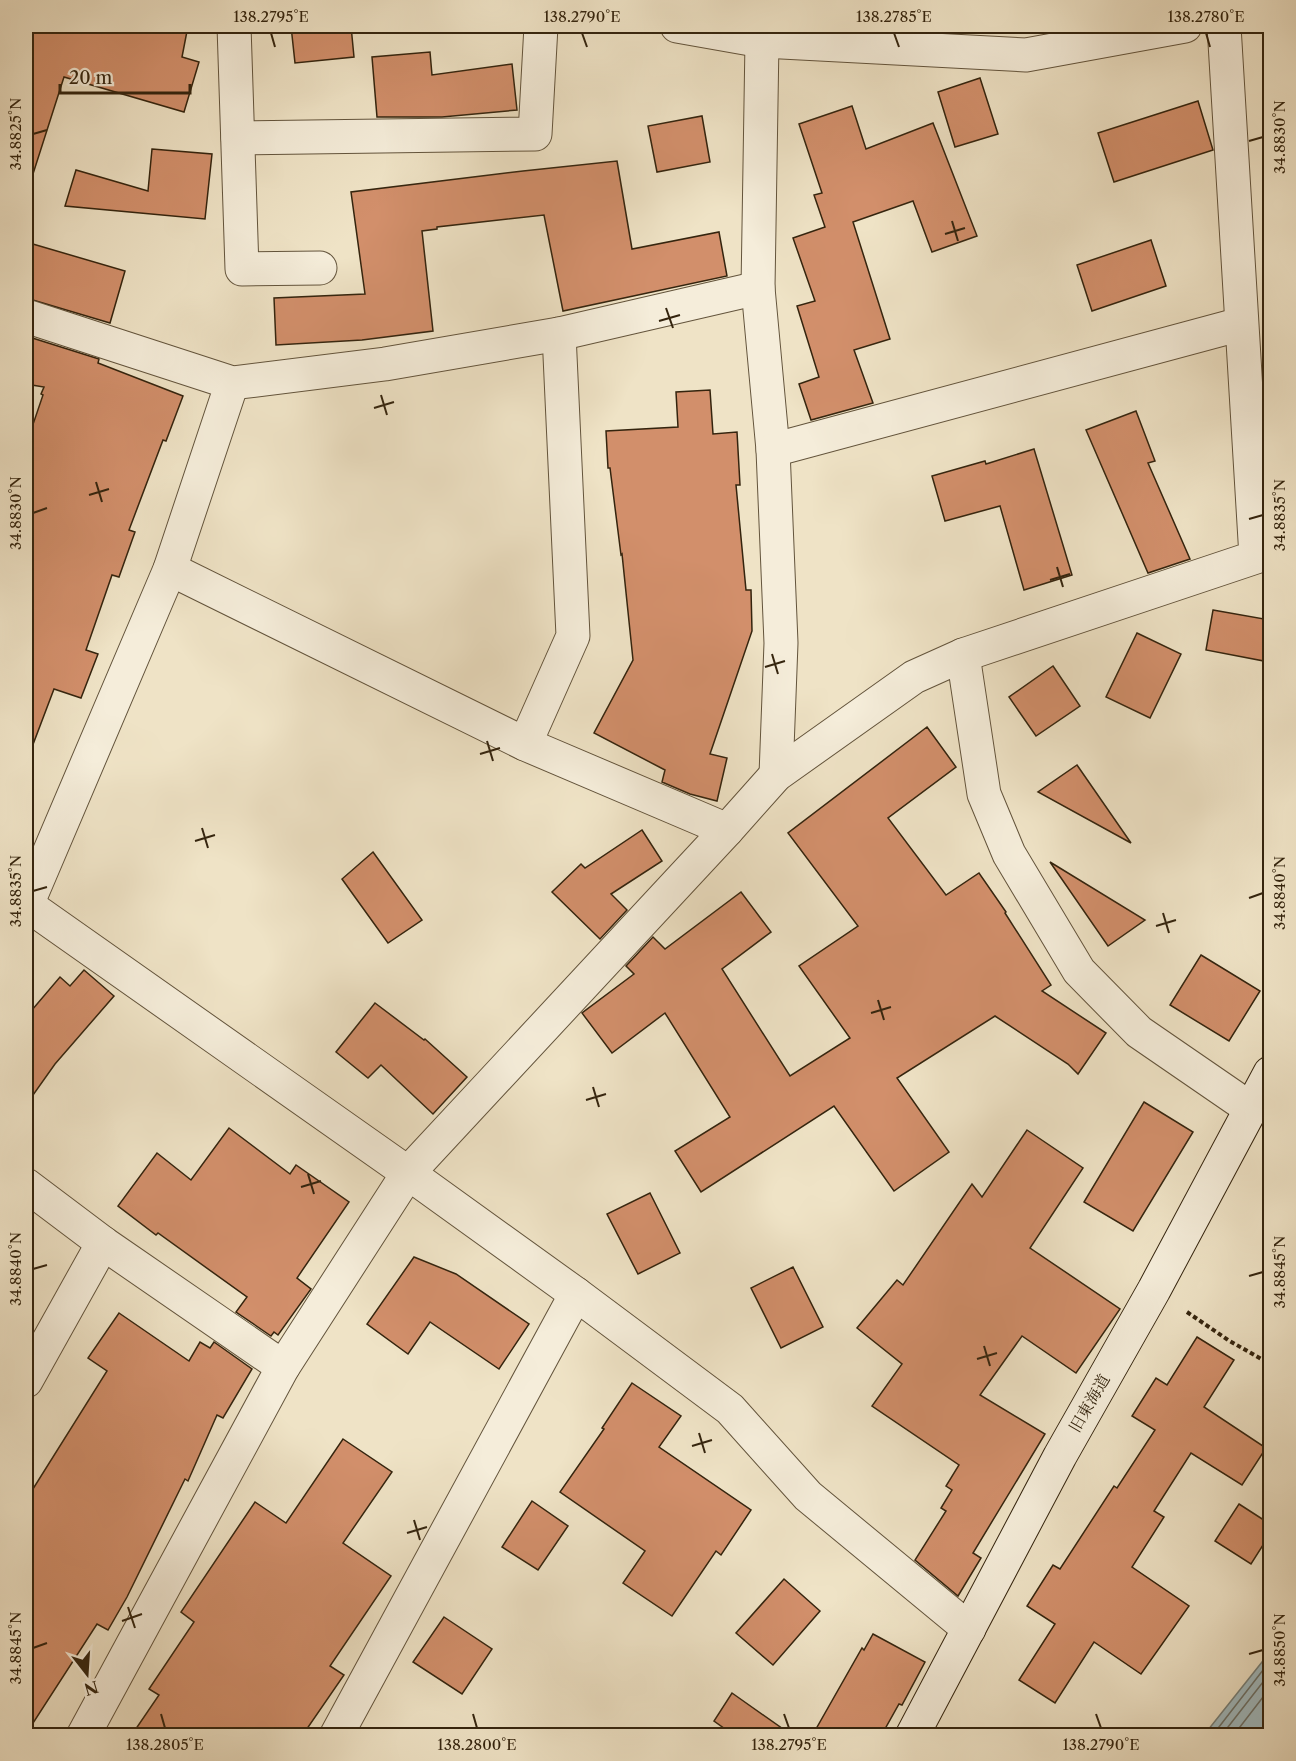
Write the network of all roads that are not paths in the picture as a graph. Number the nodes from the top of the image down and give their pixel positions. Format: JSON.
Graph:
{"nodes":[{"id":1,"x":234,"y":26,"type":"edge"},
{"id":2,"x":541,"y":26,"type":"edge"},
{"id":3,"x":677,"y":26,"type":"edge"},
{"id":4,"x":1185,"y":26,"type":"edge"},
{"id":5,"x":1224,"y":26,"type":"edge"},
{"id":6,"x":763,"y":33,"type":"edge"},
{"id":7,"x":238,"y":138,"type":"junction"},
{"id":8,"x":320,"y":268,"type":"dead end"},
{"id":9,"x":758,"y":288,"type":"junction"},
{"id":10,"x":26,"y":316,"type":"edge"},
{"id":11,"x":1241,"y":324,"type":"junction"},
{"id":12,"x":559,"y":334,"type":"junction"},
{"id":13,"x":232,"y":383,"type":"junction"},
{"id":14,"x":773,"y":450,"type":"junction"},
{"id":15,"x":170,"y":569,"type":"junction"},
{"id":16,"x":963,"y":655,"type":"junction"},
{"id":17,"x":525,"y":744,"type":"junction"},
{"id":18,"x":776,"y":775,"type":"junction"},
{"id":19,"x":727,"y":830,"type":"junction"},
{"id":20,"x":26,"y":905,"type":"edge"},
{"id":21,"x":1270,"y":1073,"type":"edge"},
{"id":22,"x":1251,"y":1109,"type":"junction"},
{"id":23,"x":408,"y":1173,"type":"junction"},
{"id":24,"x":26,"y":1185,"type":"edge"},
{"id":25,"x":103,"y":1243,"type":"junction"},
{"id":26,"x":576,"y":1294,"type":"junction"},
{"id":27,"x":283,"y":1367,"type":"junction"},
{"id":28,"x":26,"y":1381,"type":"edge"},
{"id":29,"x":969,"y":1629,"type":"junction"},
{"id":30,"x":83,"y":1736,"type":"edge"},
{"id":31,"x":336,"y":1736,"type":"edge"},
{"id":32,"x":912,"y":1736,"type":"edge"}],
"edges":[{"from":1,"to":7,"type":"street"},
{"from":2,"to":7,"type":"street"},
{"from":3,"to":6,"type":"street"},
{"from":4,"to":6,"type":"street"},
{"from":5,"to":11,"type":"street"},
{"from":6,"to":9,"type":"street"},
{"from":7,"to":8,"type":"street"},
{"from":9,"to":12,"type":"street"},
{"from":9,"to":14,"type":"street"},
{"from":10,"to":13,"type":"street"},
{"from":11,"to":14,"type":"street"},
{"from":11,"to":16,"type":"street"},
{"from":12,"to":13,"type":"street"},
{"from":12,"to":17,"type":"street"},
{"from":13,"to":15,"type":"street"},
{"from":14,"to":18,"type":"street"},
{"from":15,"to":17,"type":"street"},
{"from":15,"to":20,"type":"street"},
{"from":16,"to":18,"type":"street"},
{"from":16,"to":22,"type":"street"},
{"from":17,"to":19,"type":"street"},
{"from":18,"to":19,"type":"street"},
{"from":19,"to":23,"type":"street"},
{"from":20,"to":23,"type":"street"},
{"from":21,"to":22,"type":"street","name":"旧東海道"},
{"from":22,"to":29,"type":"street","name":"旧東海道"},
{"from":23,"to":26,"type":"street"},
{"from":23,"to":27,"type":"street"},
{"from":24,"to":25,"type":"street"},
{"from":25,"to":27,"type":"street"},
{"from":25,"to":28,"type":"street"},
{"from":26,"to":29,"type":"street"},
{"from":26,"to":31,"type":"street"},
{"from":27,"to":30,"type":"street"},
{"from":29,"to":32,"type":"street","name":"旧東海道"}]}
